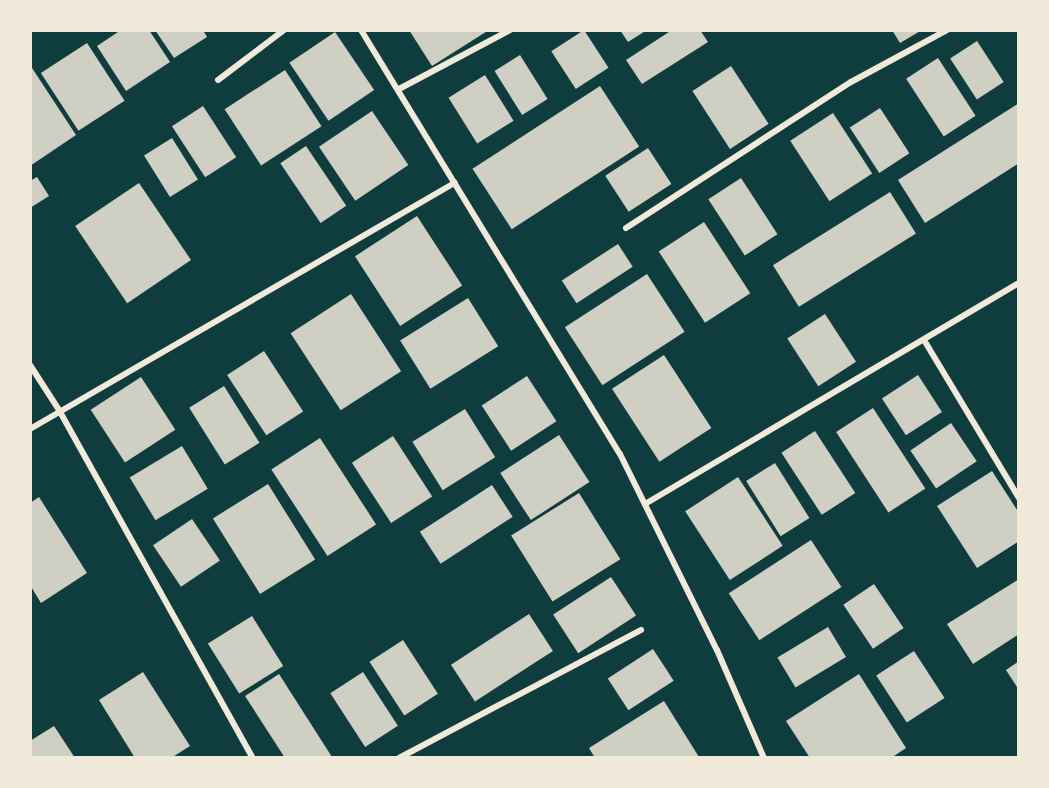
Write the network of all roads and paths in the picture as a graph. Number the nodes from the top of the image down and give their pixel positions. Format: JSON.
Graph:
{"nodes":[{"id":1,"x":284,"y":30,"type":"edge"},
{"id":2,"x":361,"y":30,"type":"edge"},
{"id":3,"x":510,"y":30,"type":"edge"},
{"id":4,"x":947,"y":30,"type":"edge"},
{"id":5,"x":218,"y":80,"type":"dead end"},
{"id":6,"x":399,"y":89,"type":"junction"},
{"id":7,"x":454,"y":183,"type":"junction"},
{"id":8,"x":626,"y":228,"type":"dead end"},
{"id":9,"x":1019,"y":284,"type":"edge"},
{"id":10,"x":924,"y":340,"type":"junction"},
{"id":11,"x":30,"y":365,"type":"edge"},
{"id":12,"x":59,"y":410,"type":"junction"},
{"id":13,"x":30,"y":429,"type":"edge"},
{"id":14,"x":1019,"y":498,"type":"edge"},
{"id":15,"x":645,"y":504,"type":"junction"},
{"id":16,"x":641,"y":630,"type":"dead end"},
{"id":17,"x":253,"y":758,"type":"edge"},
{"id":18,"x":399,"y":758,"type":"edge"},
{"id":19,"x":764,"y":758,"type":"edge"}],
"edges":[{"from":1,"to":5,"type":"street"},
{"from":2,"to":6,"type":"street"},
{"from":3,"to":6,"type":"street"},
{"from":4,"to":8,"type":"street"},
{"from":6,"to":7,"type":"street"},
{"from":7,"to":12,"type":"street"},
{"from":7,"to":15,"type":"street"},
{"from":9,"to":10,"type":"street"},
{"from":10,"to":14,"type":"street"},
{"from":10,"to":15,"type":"street"},
{"from":11,"to":12,"type":"street"},
{"from":12,"to":13,"type":"street"},
{"from":12,"to":17,"type":"street"},
{"from":15,"to":19,"type":"street"},
{"from":16,"to":18,"type":"street"}]}
